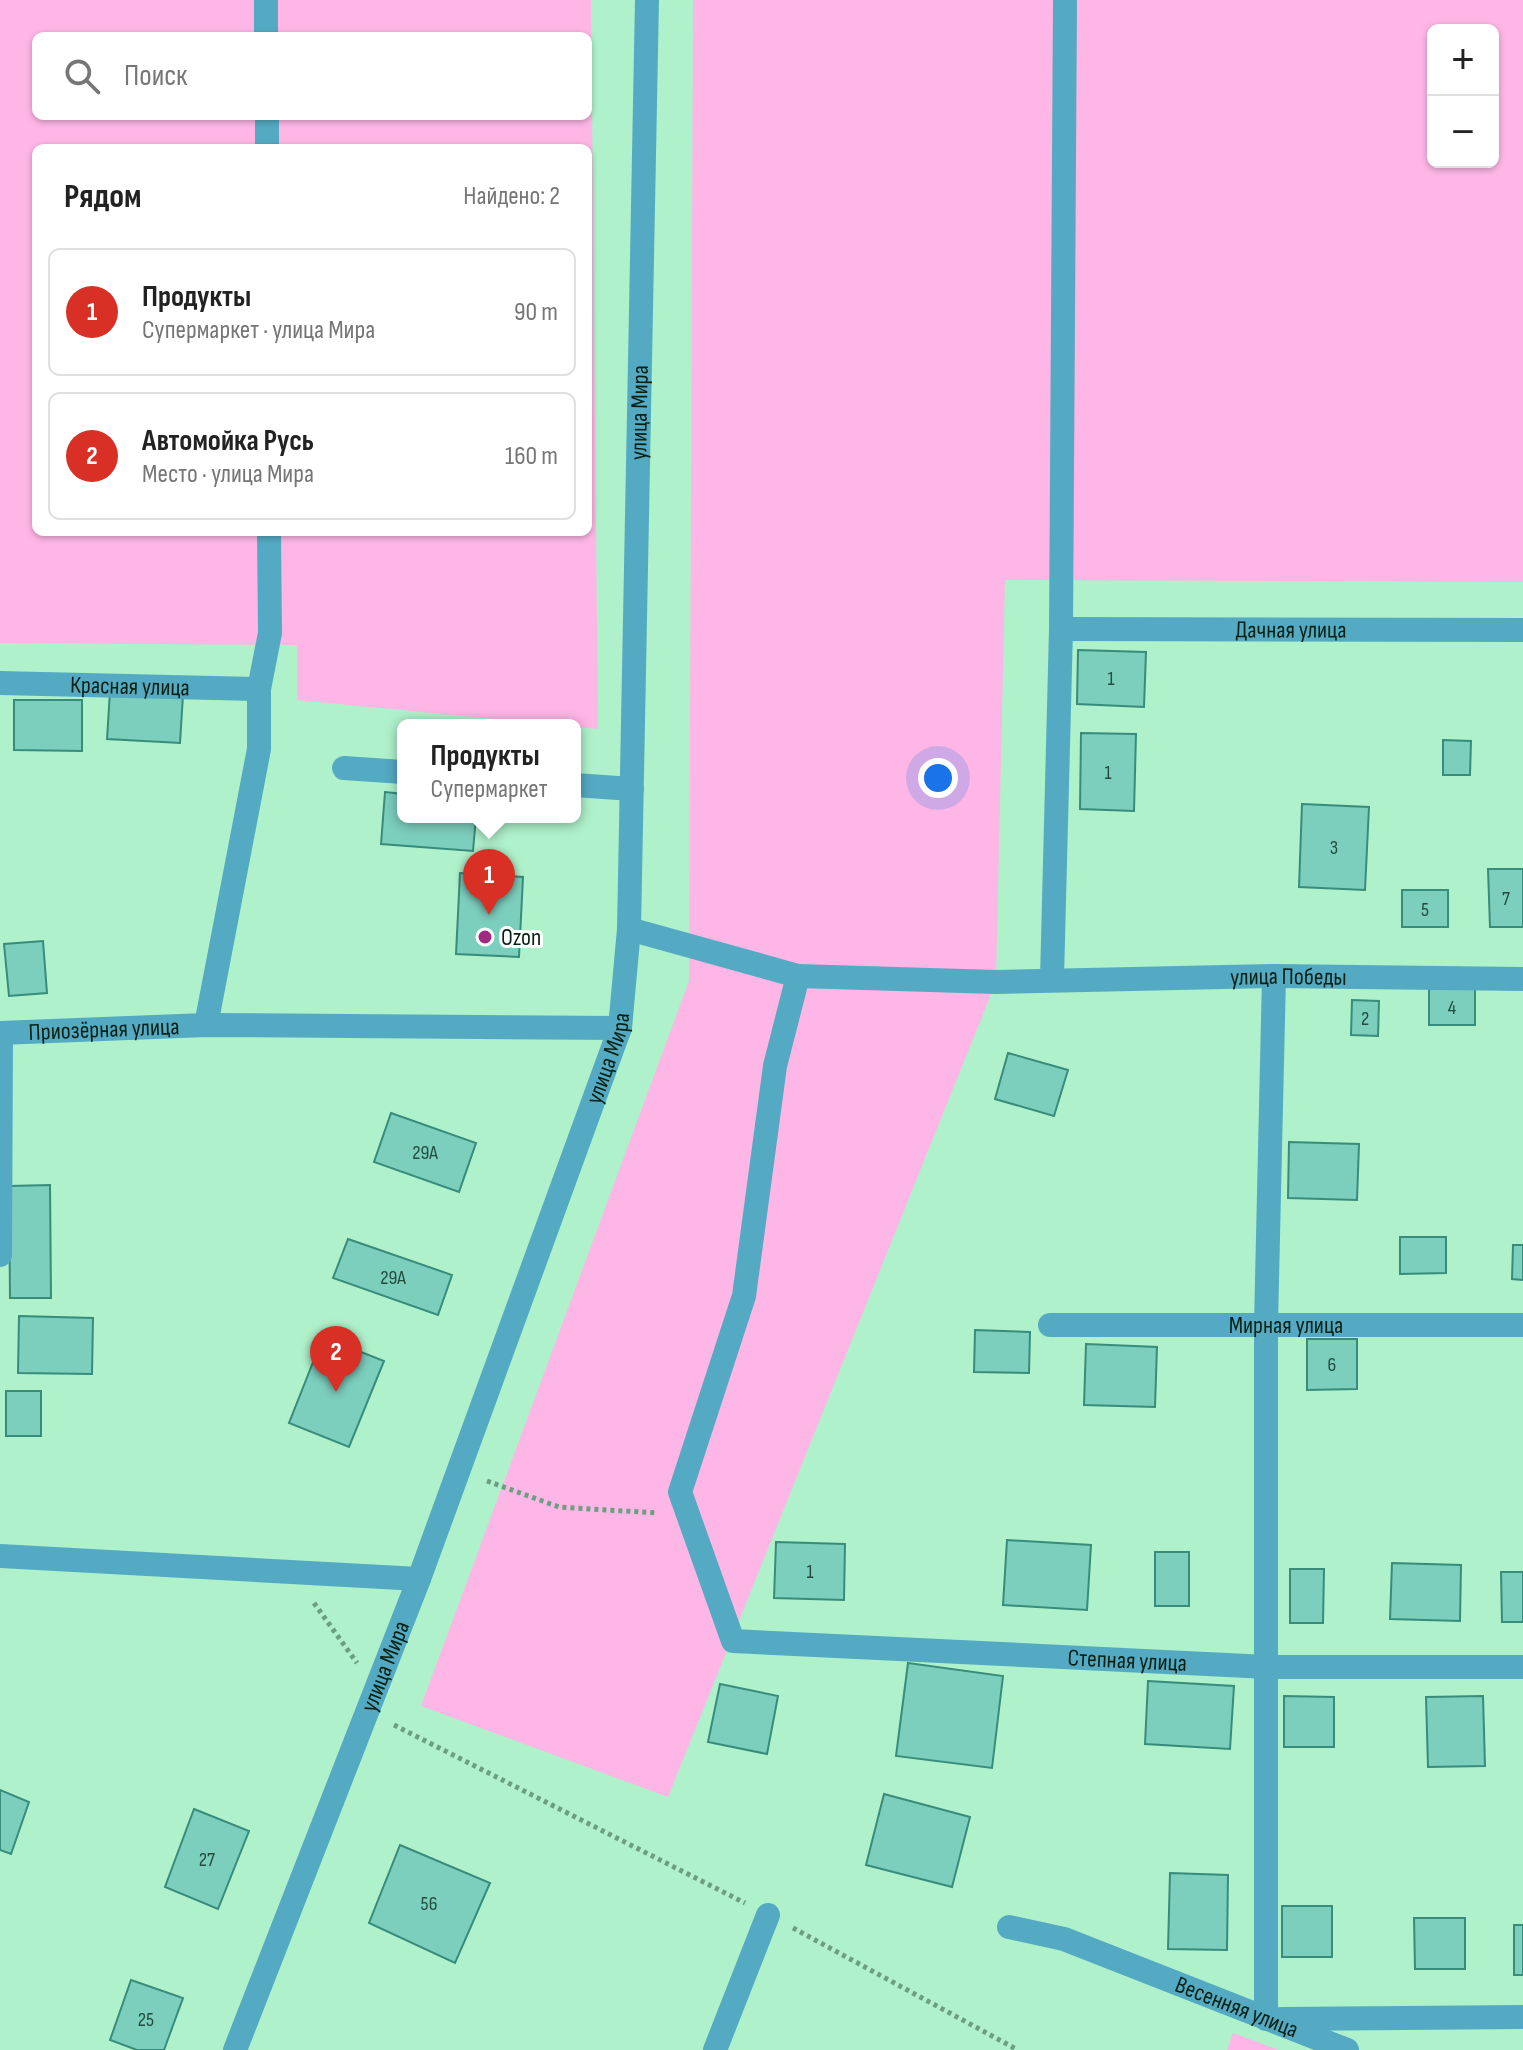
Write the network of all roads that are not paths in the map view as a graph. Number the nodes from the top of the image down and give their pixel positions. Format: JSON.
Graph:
{"nodes":[{"id":1,"x":266,"y":0,"type":"edge"},
{"id":2,"x":647,"y":0,"type":"edge"},
{"id":3,"x":1065,"y":0,"type":"edge"},
{"id":4,"x":266,"y":32,"type":"edge"},
{"id":5,"x":267,"y":120,"type":"edge"},
{"id":6,"x":267,"y":144,"type":"edge"},
{"id":7,"x":269,"y":536,"type":"edge"},
{"id":8,"x":1061,"y":629,"type":"junction"},
{"id":9,"x":1523,"y":630,"type":"edge"},
{"id":10,"x":0,"y":683,"type":"edge"},
{"id":11,"x":259,"y":689,"type":"junction"},
{"id":12,"x":344,"y":768,"type":"dead end"},
{"id":13,"x":397,"y":772,"type":"edge"},
{"id":14,"x":581,"y":785,"type":"edge"},
{"id":15,"x":632,"y":789,"type":"junction"},
{"id":16,"x":629,"y":929,"type":"junction"},
{"id":17,"x":798,"y":976,"type":"junction"},
{"id":18,"x":1274,"y":976,"type":"junction"},
{"id":19,"x":1052,"y":979,"type":"junction"},
{"id":20,"x":1523,"y":979,"type":"edge"},
{"id":21,"x":206,"y":1025,"type":"junction"},
{"id":22,"x":620,"y":1028,"type":"junction"},
{"id":23,"x":1,"y":1033,"type":"edge"},
{"id":24,"x":0,"y":1255,"type":"edge"},
{"id":25,"x":1266,"y":1324,"type":"junction"},
{"id":26,"x":1050,"y":1325,"type":"dead end"},
{"id":27,"x":1523,"y":1325,"type":"edge"},
{"id":28,"x":0,"y":1556,"type":"edge"},
{"id":29,"x":419,"y":1579,"type":"junction"},
{"id":30,"x":1268,"y":1667,"type":"junction"},
{"id":31,"x":1523,"y":1667,"type":"edge"},
{"id":32,"x":768,"y":1915,"type":"road end"},
{"id":33,"x":1009,"y":1927,"type":"dead end"},
{"id":34,"x":1523,"y":2017,"type":"edge"},
{"id":35,"x":1266,"y":2019,"type":"junction"},
{"id":36,"x":235,"y":2050,"type":"edge"},
{"id":37,"x":715,"y":2050,"type":"edge"},
{"id":38,"x":1347,"y":2050,"type":"edge"}],
"edges":[{"from":1,"to":4,"type":"street"},
{"from":2,"to":15,"type":"street","name":"улица Мира"},
{"from":3,"to":8,"type":"street"},
{"from":5,"to":6,"type":"street"},
{"from":7,"to":11,"type":"street"},
{"from":8,"to":9,"type":"street","name":"Дачная улица"},
{"from":8,"to":19,"type":"street"},
{"from":10,"to":11,"type":"street","name":"Красная улица"},
{"from":11,"to":21,"type":"street"},
{"from":12,"to":13,"type":"street"},
{"from":14,"to":15,"type":"street"},
{"from":15,"to":16,"type":"street","name":"улица Мира"},
{"from":16,"to":17,"type":"street","name":"улица Победы"},
{"from":16,"to":22,"type":"street","name":"улица Мира"},
{"from":17,"to":19,"type":"street","name":"улица Победы"},
{"from":17,"to":30,"type":"street","name":"Степная улица"},
{"from":18,"to":19,"type":"street","name":"улица Победы"},
{"from":18,"to":20,"type":"street","name":"улица Победы"},
{"from":18,"to":25,"type":"street"},
{"from":21,"to":22,"type":"street","name":"Приозёрная улица"},
{"from":21,"to":23,"type":"street","name":"Приозёрная улица"},
{"from":22,"to":29,"type":"street","name":"улица Мира"},
{"from":23,"to":24,"type":"street"},
{"from":25,"to":26,"type":"street","name":"Мирная улица"},
{"from":25,"to":27,"type":"street","name":"Мирная улица"},
{"from":25,"to":30,"type":"street"},
{"from":28,"to":29,"type":"street"},
{"from":29,"to":36,"type":"street","name":"улица Мира"},
{"from":30,"to":31,"type":"street","name":"Степная улица"},
{"from":30,"to":35,"type":"street"},
{"from":32,"to":37,"type":"street"},
{"from":33,"to":35,"type":"street","name":"Весенняя улица"},
{"from":34,"to":35,"type":"street","name":"Весенняя улица"},
{"from":35,"to":38,"type":"street"}]}
